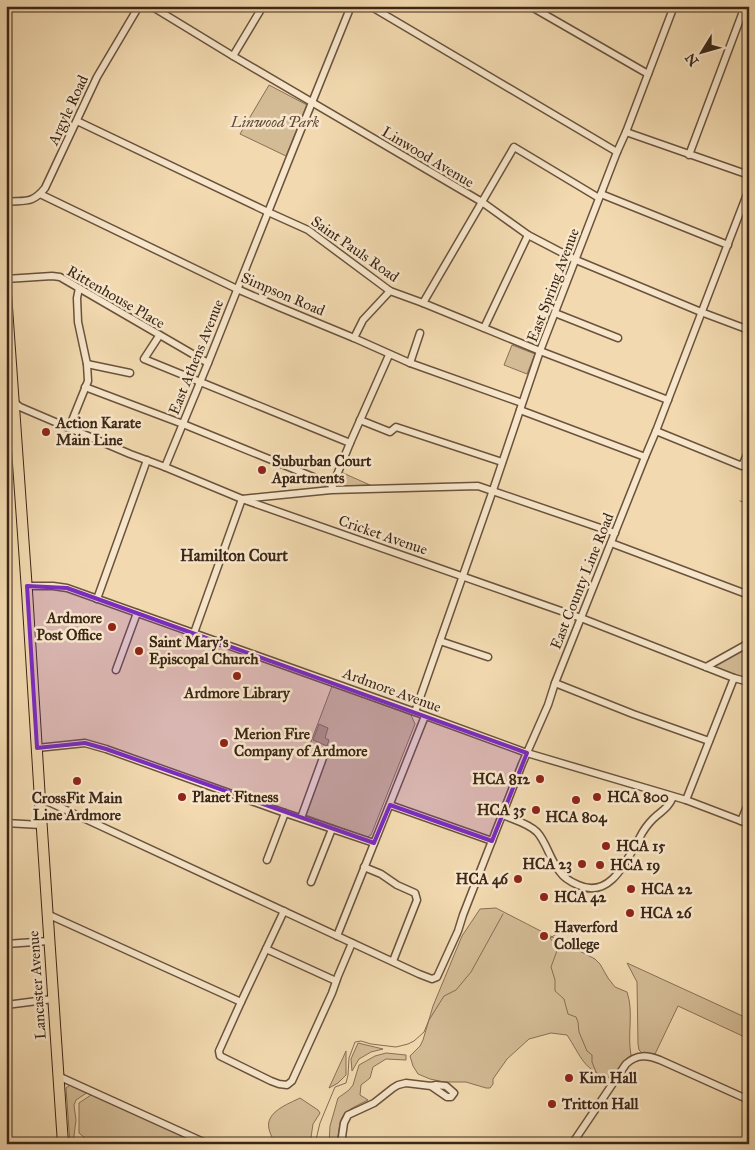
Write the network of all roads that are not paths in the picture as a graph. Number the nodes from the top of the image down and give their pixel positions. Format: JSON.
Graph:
{"nodes":[{"id":1,"x":31,"y":6,"type":"edge"},
{"id":2,"x":139,"y":6,"type":"edge"},
{"id":3,"x":151,"y":6,"type":"edge"},
{"id":4,"x":263,"y":6,"type":"edge"},
{"id":5,"x":351,"y":6,"type":"edge"},
{"id":6,"x":370,"y":6,"type":"edge"},
{"id":7,"x":530,"y":6,"type":"edge"},
{"id":8,"x":674,"y":6,"type":"edge"},
{"id":9,"x":745,"y":6,"type":"edge"},
{"id":10,"x":6,"y":8,"type":"edge"},
{"id":11,"x":233,"y":56,"type":"junction"},
{"id":12,"x":648,"y":74,"type":"junction"},
{"id":13,"x":312,"y":103,"type":"junction"},
{"id":14,"x":77,"y":121,"type":"junction"},
{"id":15,"x":626,"y":132,"type":"junction"},
{"id":16,"x":617,"y":152,"type":"junction"},
{"id":17,"x":689,"y":155,"type":"junction"},
{"id":18,"x":749,"y":175,"type":"edge"},
{"id":19,"x":749,"y":190,"type":"edge"},
{"id":20,"x":40,"y":194,"type":"junction"},
{"id":21,"x":600,"y":196,"type":"junction"},
{"id":22,"x":6,"y":202,"type":"edge"},
{"id":23,"x":482,"y":202,"type":"junction"},
{"id":24,"x":268,"y":212,"type":"junction"},
{"id":25,"x":528,"y":234,"type":"junction"},
{"id":26,"x":728,"y":245,"type":"junction"},
{"id":27,"x":576,"y":260,"type":"junction"},
{"id":28,"x":6,"y":279,"type":"edge"},
{"id":29,"x":79,"y":288,"type":"junction"},
{"id":30,"x":237,"y":289,"type":"junction"},
{"id":31,"x":390,"y":291,"type":"junction"},
{"id":32,"x":6,"y":293,"type":"edge"},
{"id":33,"x":423,"y":303,"type":"junction"},
{"id":34,"x":701,"y":312,"type":"junction"},
{"id":35,"x":555,"y":313,"type":"junction"},
{"id":36,"x":484,"y":328,"type":"junction"},
{"id":37,"x":749,"y":330,"type":"edge"},
{"id":38,"x":420,"y":333,"type":"dead end"},
{"id":39,"x":159,"y":336,"type":"junction"},
{"id":40,"x":354,"y":338,"type":"junction"},
{"id":41,"x":618,"y":338,"type":"dead end"},
{"id":42,"x":540,"y":351,"type":"junction"},
{"id":43,"x":389,"y":354,"type":"junction"},
{"id":44,"x":208,"y":363,"type":"junction"},
{"id":45,"x":410,"y":363,"type":"junction"},
{"id":46,"x":87,"y":364,"type":"junction"},
{"id":47,"x":130,"y":373,"type":"dead end"},
{"id":48,"x":200,"y":382,"type":"junction"},
{"id":49,"x":85,"y":388,"type":"junction"},
{"id":50,"x":668,"y":400,"type":"junction"},
{"id":51,"x":10,"y":401,"type":"edge"},
{"id":52,"x":521,"y":406,"type":"junction"},
{"id":53,"x":360,"y":420,"type":"junction"},
{"id":54,"x":183,"y":424,"type":"junction"},
{"id":55,"x":69,"y":428,"type":"junction"},
{"id":56,"x":656,"y":431,"type":"junction"},
{"id":57,"x":12,"y":440,"type":"edge"},
{"id":58,"x":350,"y":444,"type":"junction"},
{"id":59,"x":749,"y":450,"type":"edge"},
{"id":60,"x":645,"y":457,"type":"junction"},
{"id":61,"x":147,"y":460,"type":"junction"},
{"id":62,"x":502,"y":462,"type":"junction"},
{"id":63,"x":165,"y":466,"type":"junction"},
{"id":64,"x":332,"y":488,"type":"junction"},
{"id":65,"x":493,"y":490,"type":"junction"},
{"id":66,"x":242,"y":499,"type":"junction"},
{"id":67,"x":615,"y":533,"type":"junction"},
{"id":68,"x":611,"y":543,"type":"junction"},
{"id":69,"x":462,"y":576,"type":"junction"},
{"id":70,"x":27,"y":586,"type":"junction"},
{"id":71,"x":749,"y":594,"type":"edge"},
{"id":72,"x":97,"y":599,"type":"junction"},
{"id":73,"x":137,"y":613,"type":"junction"},
{"id":74,"x":581,"y":618,"type":"junction"},
{"id":75,"x":194,"y":633,"type":"junction"},
{"id":76,"x":440,"y":641,"type":"junction"},
{"id":77,"x":749,"y":643,"type":"edge"},
{"id":78,"x":488,"y":658,"type":"dead end"},
{"id":79,"x":706,"y":667,"type":"junction"},
{"id":80,"x":116,"y":670,"type":"dead end"},
{"id":81,"x":734,"y":678,"type":"junction"},
{"id":82,"x":749,"y":682,"type":"edge"},
{"id":83,"x":555,"y":683,"type":"junction"},
{"id":84,"x":415,"y":712,"type":"junction"},
{"id":85,"x":425,"y":716,"type":"junction"},
{"id":86,"x":709,"y":741,"type":"junction"},
{"id":87,"x":36,"y":748,"type":"junction"},
{"id":88,"x":527,"y":753,"type":"junction"},
{"id":89,"x":324,"y":755,"type":"dead end"},
{"id":90,"x":673,"y":797,"type":"junction"},
{"id":91,"x":40,"y":800,"type":"junction"},
{"id":92,"x":686,"y":800,"type":"junction"},
{"id":93,"x":749,"y":802,"type":"edge"},
{"id":94,"x":390,"y":806,"type":"junction"},
{"id":95,"x":285,"y":813,"type":"junction"},
{"id":96,"x":503,"y":815,"type":"junction"},
{"id":97,"x":300,"y":818,"type":"junction"},
{"id":98,"x":741,"y":821,"type":"junction"},
{"id":99,"x":6,"y":823,"type":"edge"},
{"id":100,"x":41,"y":824,"type":"junction"},
{"id":101,"x":749,"y":824,"type":"edge"},
{"id":102,"x":332,"y":830,"type":"junction"},
{"id":103,"x":492,"y":842,"type":"junction"},
{"id":104,"x":374,"y":843,"type":"junction"},
{"id":105,"x":267,"y":860,"type":"dead end"},
{"id":106,"x":364,"y":867,"type":"junction"},
{"id":107,"x":311,"y":882,"type":"dead end"},
{"id":108,"x":284,"y":911,"type":"junction"},
{"id":109,"x":47,"y":914,"type":"junction"},
{"id":110,"x":337,"y":936,"type":"junction"},
{"id":111,"x":49,"y":941,"type":"junction"},
{"id":112,"x":352,"y":943,"type":"junction"},
{"id":113,"x":6,"y":944,"type":"edge"},
{"id":114,"x":266,"y":949,"type":"junction"},
{"id":115,"x":393,"y":961,"type":"junction"},
{"id":116,"x":336,"y":981,"type":"junction"},
{"id":117,"x":53,"y":999,"type":"junction"},
{"id":118,"x":240,"y":1004,"type":"junction"},
{"id":119,"x":6,"y":1006,"type":"edge"},
{"id":120,"x":58,"y":1076,"type":"junction"},
{"id":121,"x":431,"y":1086,"type":"dead end"},
{"id":122,"x":749,"y":1100,"type":"edge"},
{"id":123,"x":63,"y":1144,"type":"edge"},
{"id":124,"x":208,"y":1144,"type":"edge"},
{"id":125,"x":341,"y":1144,"type":"edge"},
{"id":126,"x":572,"y":1144,"type":"edge"}],
"edges":[{"from":1,"to":10,"type":"street"},
{"from":2,"to":14,"type":"street","name":"Argyle Road"},
{"from":3,"to":11,"type":"street","name":"Linwood Avenue"},
{"from":4,"to":11,"type":"street"},
{"from":5,"to":13,"type":"street","name":"East Athens Avenue"},
{"from":6,"to":16,"type":"street"},
{"from":7,"to":12,"type":"street"},
{"from":8,"to":12,"type":"street","name":"East Spring Avenue"},
{"from":9,"to":17,"type":"street"},
{"from":11,"to":13,"type":"street","name":"Linwood Avenue"},
{"from":12,"to":15,"type":"street","name":"East Spring Avenue"},
{"from":13,"to":23,"type":"street","name":"Linwood Avenue"},
{"from":13,"to":24,"type":"street","name":"East Athens Avenue"},
{"from":14,"to":20,"type":"street","name":"Argyle Road"},
{"from":14,"to":24,"type":"street","name":"Saint Pauls Road"},
{"from":15,"to":16,"type":"street","name":"East Spring Avenue"},
{"from":15,"to":17,"type":"street"},
{"from":16,"to":21,"type":"street","name":"East Spring Avenue"},
{"from":17,"to":18,"type":"street"},
{"from":19,"to":26,"type":"street","name":"East County Line Road"},
{"from":20,"to":22,"type":"street"},
{"from":20,"to":30,"type":"street","name":"Simpson Road"},
{"from":21,"to":23,"type":"street"},
{"from":21,"to":26,"type":"street"},
{"from":21,"to":27,"type":"street","name":"East Spring Avenue"},
{"from":23,"to":25,"type":"street","name":"Linwood Avenue"},
{"from":23,"to":33,"type":"street"},
{"from":24,"to":30,"type":"street","name":"East Athens Avenue"},
{"from":24,"to":31,"type":"street","name":"Saint Pauls Road"},
{"from":25,"to":27,"type":"street","name":"Linwood Avenue"},
{"from":25,"to":36,"type":"street"},
{"from":26,"to":34,"type":"street","name":"East County Line Road"},
{"from":27,"to":34,"type":"street","name":"Linwood Avenue"},
{"from":27,"to":35,"type":"street","name":"East Spring Avenue"},
{"from":28,"to":29,"type":"street","name":"Rittenhouse Place"},
{"from":29,"to":39,"type":"street","name":"Rittenhouse Place"},
{"from":29,"to":46,"type":"street"},
{"from":30,"to":40,"type":"street","name":"Simpson Road"},
{"from":30,"to":44,"type":"street","name":"East Athens Avenue"},
{"from":31,"to":33,"type":"street","name":"Saint Pauls Road"},
{"from":31,"to":40,"type":"street"},
{"from":32,"to":51,"type":"highway","name":"Lancaster Avenue"},
{"from":33,"to":36,"type":"street","name":"Saint Pauls Road"},
{"from":34,"to":37,"type":"street","name":"Linwood Avenue"},
{"from":34,"to":50,"type":"street","name":"East County Line Road"},
{"from":35,"to":41,"type":"street"},
{"from":35,"to":42,"type":"street","name":"East Spring Avenue"},
{"from":36,"to":42,"type":"street","name":"Saint Pauls Road"},
{"from":38,"to":45,"type":"street"},
{"from":39,"to":44,"type":"street","name":"Rittenhouse Place"},
{"from":39,"to":48,"type":"street"},
{"from":40,"to":43,"type":"street","name":"Simpson Road"},
{"from":42,"to":50,"type":"street","name":"Saint Pauls Road"},
{"from":42,"to":52,"type":"street","name":"East Spring Avenue"},
{"from":43,"to":45,"type":"street","name":"Simpson Road"},
{"from":43,"to":53,"type":"street"},
{"from":44,"to":48,"type":"street","name":"East Athens Avenue"},
{"from":45,"to":52,"type":"street","name":"Simpson Road"},
{"from":46,"to":47,"type":"street"},
{"from":46,"to":49,"type":"street"},
{"from":48,"to":54,"type":"street","name":"East Athens Avenue"},
{"from":48,"to":58,"type":"street"},
{"from":49,"to":54,"type":"street"},
{"from":49,"to":55,"type":"street"},
{"from":50,"to":56,"type":"street","name":"East County Line Road"},
{"from":51,"to":55,"type":"street","name":"Cricket Avenue"},
{"from":51,"to":57,"type":"highway","name":"Lancaster Avenue"},
{"from":52,"to":60,"type":"street","name":"Simpson Road"},
{"from":52,"to":62,"type":"street","name":"East Spring Avenue"},
{"from":53,"to":58,"type":"street"},
{"from":53,"to":62,"type":"street"},
{"from":54,"to":63,"type":"street","name":"East Athens Avenue"},
{"from":54,"to":64,"type":"street"},
{"from":55,"to":61,"type":"street","name":"Cricket Avenue"},
{"from":56,"to":59,"type":"street"},
{"from":56,"to":60,"type":"street","name":"East County Line Road"},
{"from":57,"to":70,"type":"highway","name":"Lancaster Avenue"},
{"from":58,"to":64,"type":"street"},
{"from":60,"to":67,"type":"street","name":"East County Line Road"},
{"from":61,"to":63,"type":"street","name":"Cricket Avenue"},
{"from":61,"to":72,"type":"street"},
{"from":62,"to":65,"type":"street","name":"East Spring Avenue"},
{"from":63,"to":66,"type":"street","name":"Cricket Avenue"},
{"from":64,"to":65,"type":"street"},
{"from":64,"to":66,"type":"street"},
{"from":65,"to":67,"type":"street"},
{"from":65,"to":69,"type":"street","name":"East Spring Avenue"},
{"from":66,"to":69,"type":"street","name":"Cricket Avenue"},
{"from":66,"to":75,"type":"street"},
{"from":67,"to":68,"type":"street","name":"East County Line Road"},
{"from":68,"to":71,"type":"street"},
{"from":68,"to":74,"type":"street","name":"East County Line Road"},
{"from":69,"to":74,"type":"street","name":"Cricket Avenue"},
{"from":69,"to":76,"type":"street","name":"East Spring Avenue"},
{"from":70,"to":72,"type":"street","name":"Ardmore Avenue"},
{"from":70,"to":87,"type":"highway","name":"Lancaster Avenue"},
{"from":72,"to":73,"type":"street","name":"Ardmore Avenue"},
{"from":73,"to":75,"type":"street","name":"Ardmore Avenue"},
{"from":73,"to":80,"type":"street"},
{"from":74,"to":79,"type":"street","name":"Cricket Avenue"},
{"from":74,"to":83,"type":"street","name":"East County Line Road"},
{"from":75,"to":84,"type":"street","name":"Ardmore Avenue"},
{"from":76,"to":78,"type":"street"},
{"from":76,"to":84,"type":"street","name":"East Spring Avenue"},
{"from":77,"to":79,"type":"street"},
{"from":79,"to":81,"type":"street","name":"Cricket Avenue"},
{"from":81,"to":82,"type":"street","name":"Cricket Avenue"},
{"from":81,"to":86,"type":"street"},
{"from":83,"to":86,"type":"street"},
{"from":83,"to":88,"type":"street","name":"East County Line Road"},
{"from":84,"to":85,"type":"street","name":"Ardmore Avenue"},
{"from":85,"to":88,"type":"street","name":"Ardmore Avenue"},
{"from":85,"to":94,"type":"street"},
{"from":86,"to":92,"type":"street"},
{"from":87,"to":91,"type":"highway","name":"Lancaster Avenue"},
{"from":87,"to":95,"type":"street"},
{"from":88,"to":90,"type":"street","name":"Ardmore Avenue"},
{"from":88,"to":96,"type":"street","name":"East County Line Road"},
{"from":89,"to":97,"type":"street"},
{"from":90,"to":92,"type":"street","name":"Ardmore Avenue"},
{"from":90,"to":96,"type":"street"},
{"from":91,"to":100,"type":"highway","name":"Lancaster Avenue"},
{"from":91,"to":108,"type":"street"},
{"from":92,"to":98,"type":"street","name":"Ardmore Avenue"},
{"from":93,"to":98,"type":"street"},
{"from":94,"to":103,"type":"street"},
{"from":94,"to":104,"type":"street"},
{"from":95,"to":97,"type":"street"},
{"from":95,"to":105,"type":"street"},
{"from":96,"to":103,"type":"street","name":"East County Line Road"},
{"from":97,"to":102,"type":"street"},
{"from":98,"to":101,"type":"street","name":"Ardmore Avenue"},
{"from":99,"to":100,"type":"street"},
{"from":100,"to":109,"type":"highway","name":"Lancaster Avenue"},
{"from":102,"to":104,"type":"street"},
{"from":102,"to":107,"type":"street"},
{"from":103,"to":115,"type":"street","name":"East County Line Road"},
{"from":104,"to":106,"type":"street"},
{"from":106,"to":110,"type":"street"},
{"from":106,"to":115,"type":"street"},
{"from":108,"to":110,"type":"street"},
{"from":108,"to":114,"type":"street"},
{"from":109,"to":111,"type":"highway","name":"Lancaster Avenue"},
{"from":109,"to":118,"type":"street"},
{"from":110,"to":112,"type":"street"},
{"from":111,"to":113,"type":"street"},
{"from":111,"to":117,"type":"highway","name":"Lancaster Avenue"},
{"from":112,"to":115,"type":"street"},
{"from":112,"to":116,"type":"street"},
{"from":114,"to":116,"type":"street"},
{"from":114,"to":118,"type":"street"},
{"from":116,"to":118,"type":"street"},
{"from":117,"to":119,"type":"street"},
{"from":117,"to":120,"type":"highway","name":"Lancaster Avenue"},
{"from":120,"to":123,"type":"highway","name":"Lancaster Avenue"},
{"from":120,"to":124,"type":"street"},
{"from":121,"to":125,"type":"street"},
{"from":122,"to":126,"type":"street"}]}
